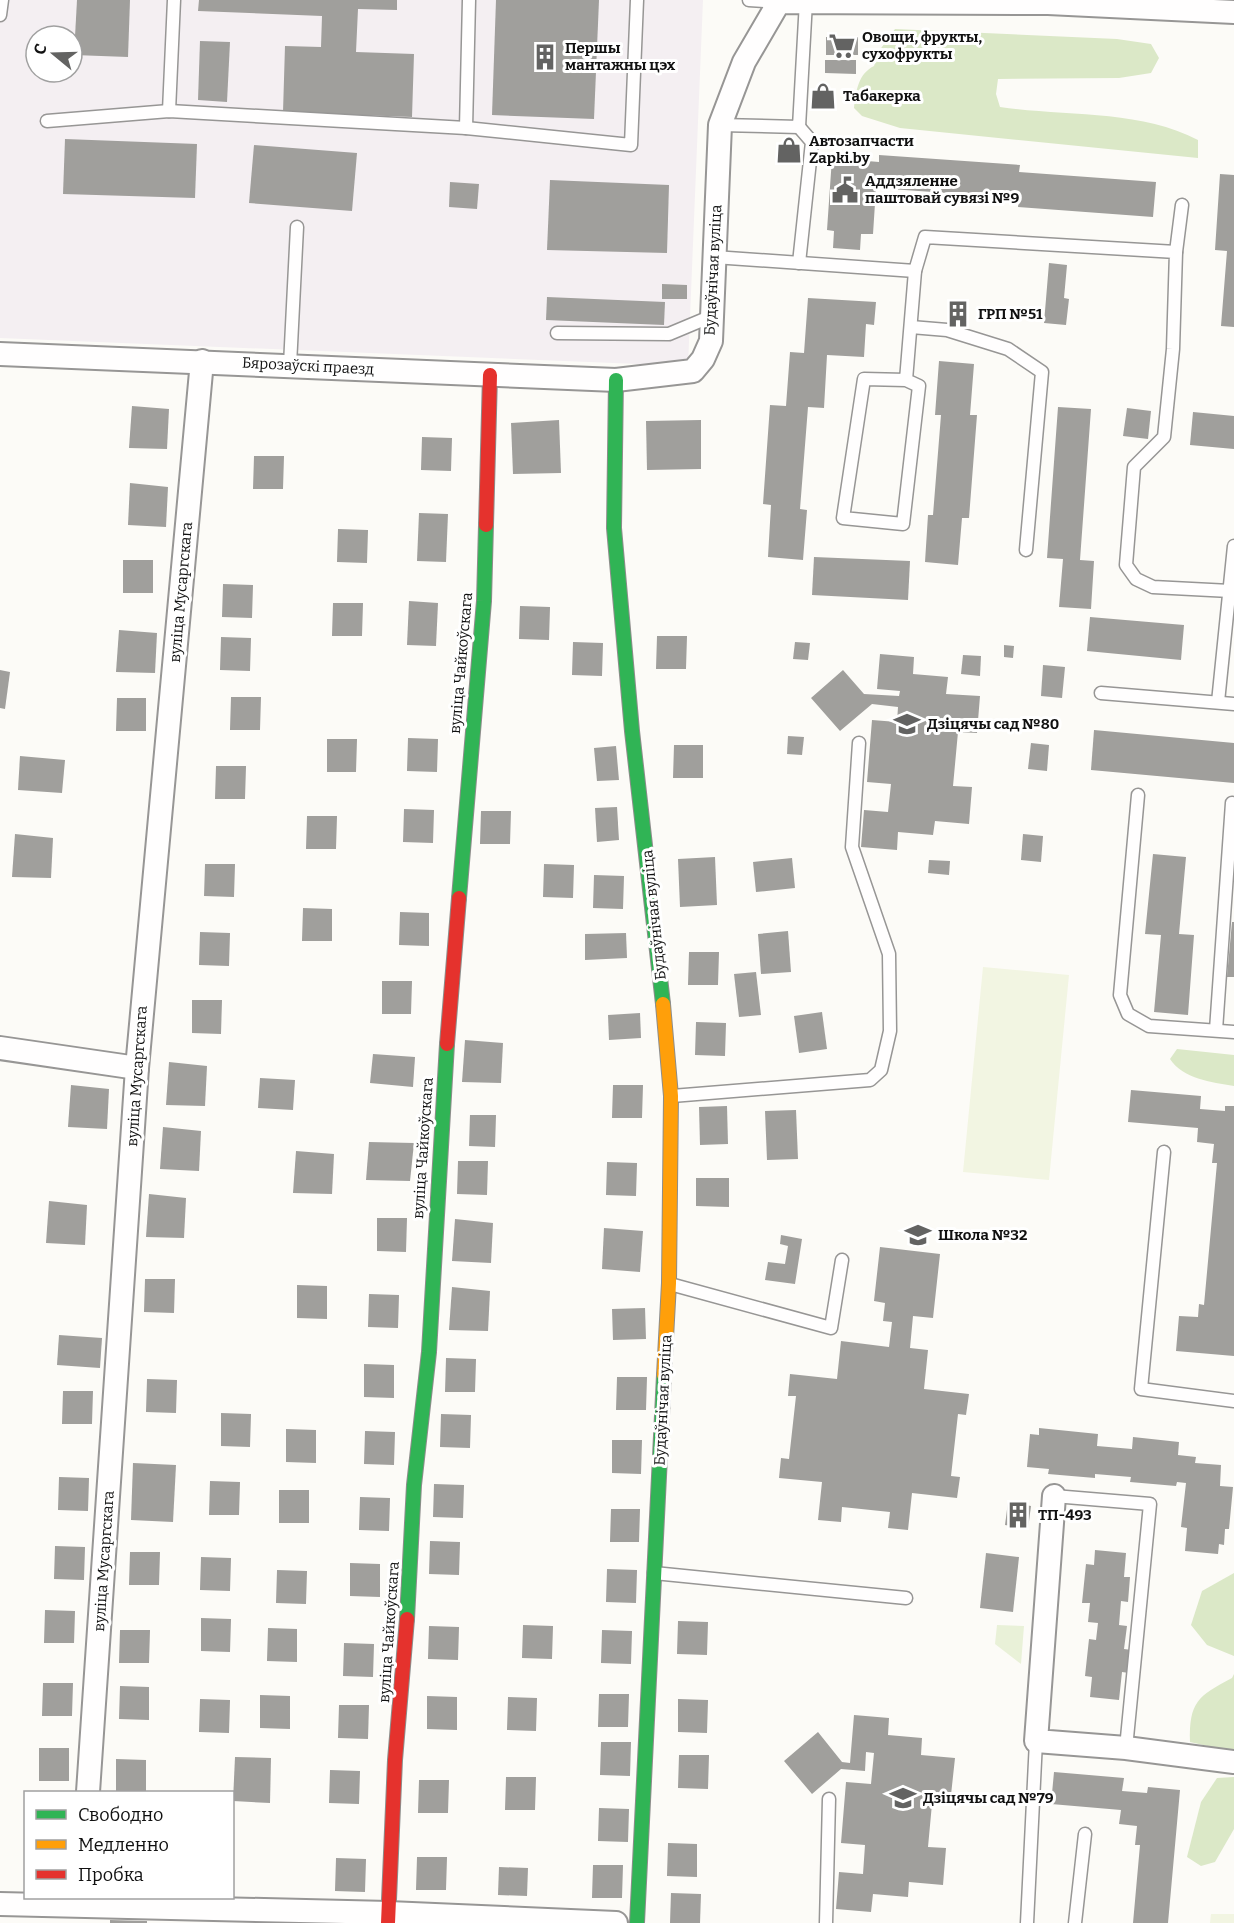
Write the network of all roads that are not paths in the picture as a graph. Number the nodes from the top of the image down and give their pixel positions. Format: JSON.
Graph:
{"nodes":[{"id":1,"x":2,"y":0,"type":"edge"},
{"id":2,"x":174,"y":0,"type":"edge"},
{"id":3,"x":469,"y":0,"type":"edge"},
{"id":4,"x":637,"y":0,"type":"edge"},
{"id":5,"x":749,"y":0,"type":"edge"},
{"id":6,"x":789,"y":1,"type":"edge"},
{"id":7,"x":1048,"y":2,"type":"edge"},
{"id":8,"x":1234,"y":12,"type":"edge"},
{"id":9,"x":0,"y":15,"type":"edge"},
{"id":10,"x":169,"y":111,"type":"junction"},
{"id":11,"x":47,"y":121,"type":"dead end"},
{"id":12,"x":720,"y":125,"type":"junction"},
{"id":13,"x":798,"y":127,"type":"junction"},
{"id":14,"x":466,"y":128,"type":"junction"},
{"id":15,"x":1182,"y":204,"type":"dead end"},
{"id":16,"x":297,"y":227,"type":"dead end"},
{"id":17,"x":1176,"y":252,"type":"junction"},
{"id":18,"x":714,"y":257,"type":"junction"},
{"id":19,"x":799,"y":263,"type":"junction"},
{"id":20,"x":915,"y":271,"type":"junction"},
{"id":21,"x":712,"y":316,"type":"junction"},
{"id":22,"x":911,"y":327,"type":"junction"},
{"id":23,"x":557,"y":333,"type":"dead end"},
{"id":24,"x":0,"y":354,"type":"edge"},
{"id":25,"x":202,"y":361,"type":"junction"},
{"id":26,"x":290,"y":365,"type":"junction"},
{"id":27,"x":490,"y":375,"type":"junction"},
{"id":28,"x":616,"y":380,"type":"junction"},
{"id":29,"x":906,"y":380,"type":"junction"},
{"id":30,"x":1234,"y":546,"type":"edge"},
{"id":31,"x":1026,"y":550,"type":"dead end"},
{"id":32,"x":1230,"y":591,"type":"junction"},
{"id":33,"x":1101,"y":693,"type":"dead end"},
{"id":34,"x":1218,"y":702,"type":"junction"},
{"id":35,"x":1234,"y":704,"type":"edge"},
{"id":36,"x":859,"y":743,"type":"dead end"},
{"id":37,"x":1137,"y":795,"type":"dead end"},
{"id":38,"x":1232,"y":803,"type":"dead end"},
{"id":39,"x":1216,"y":1030,"type":"junction"},
{"id":40,"x":1234,"y":1032,"type":"edge"},
{"id":41,"x":0,"y":1048,"type":"edge"},
{"id":42,"x":137,"y":1068,"type":"junction"},
{"id":43,"x":671,"y":1096,"type":"junction"},
{"id":44,"x":1164,"y":1152,"type":"dead end"},
{"id":45,"x":842,"y":1260,"type":"dead end"},
{"id":46,"x":669,"y":1283,"type":"junction"},
{"id":47,"x":1234,"y":1401,"type":"edge"},
{"id":48,"x":1054,"y":1496,"type":"joint"},
{"id":49,"x":654,"y":1573,"type":"junction"},
{"id":50,"x":906,"y":1598,"type":"dead end"},
{"id":51,"x":1036,"y":1741,"type":"junction"},
{"id":52,"x":1126,"y":1748,"type":"junction"},
{"id":53,"x":1234,"y":1762,"type":"edge"},
{"id":54,"x":88,"y":1791,"type":"edge"},
{"id":55,"x":830,"y":1799,"type":"dead end"},
{"id":56,"x":1084,"y":1834,"type":"dead end"},
{"id":57,"x":0,"y":1904,"type":"edge"},
{"id":58,"x":81,"y":1909,"type":"edge"},
{"id":59,"x":388,"y":1918,"type":"edge"},
{"id":60,"x":616,"y":1923,"type":"edge"},
{"id":61,"x":637,"y":1923,"type":"edge"},
{"id":62,"x":826,"y":1923,"type":"edge"},
{"id":63,"x":1027,"y":1923,"type":"edge"},
{"id":64,"x":1075,"y":1923,"type":"edge"}],
"edges":[{"from":1,"to":9,"type":"lane"},
{"from":2,"to":10,"type":"lane"},
{"from":3,"to":14,"type":"lane"},
{"from":4,"to":14,"type":"lane"},
{"from":5,"to":6,"type":"lane"},
{"from":6,"to":7,"type":"street"},
{"from":6,"to":12,"type":"street","name":"Будаўнічая вуліца"},
{"from":6,"to":13,"type":"lane"},
{"from":7,"to":8,"type":"street"},
{"from":10,"to":11,"type":"lane"},
{"from":10,"to":14,"type":"lane"},
{"from":12,"to":13,"type":"lane"},
{"from":12,"to":18,"type":"street","name":"Будаўнічая вуліца"},
{"from":13,"to":19,"type":"lane"},
{"from":15,"to":17,"type":"lane"},
{"from":16,"to":26,"type":"lane"},
{"from":17,"to":20,"type":"lane"},
{"from":17,"to":32,"type":"lane"},
{"from":18,"to":19,"type":"lane"},
{"from":18,"to":21,"type":"street","name":"Будаўнічая вуліца"},
{"from":19,"to":20,"type":"lane"},
{"from":20,"to":22,"type":"lane"},
{"from":21,"to":23,"type":"lane"},
{"from":21,"to":28,"type":"street","name":"Будаўнічая вуліца"},
{"from":22,"to":29,"type":"lane"},
{"from":22,"to":31,"type":"lane"},
{"from":24,"to":25,"type":"street","name":"Бярозаўскі праезд"},
{"from":25,"to":26,"type":"street","name":"Бярозаўскі праезд"},
{"from":25,"to":42,"type":"street","name":"вуліца Мусаргскага"},
{"from":26,"to":27,"type":"street","name":"Бярозаўскі праезд"},
{"from":27,"to":28,"type":"street","name":"Бярозаўскі праезд"},
{"from":27,"to":59,"type":"street","name":"вуліца Чайкоўскага"},
{"from":28,"to":43,"type":"street","name":"Будаўнічая вуліца"},
{"from":29,"to":29,"type":"lane"},
{"from":30,"to":32,"type":"lane"},
{"from":32,"to":34,"type":"lane"},
{"from":33,"to":34,"type":"lane"},
{"from":34,"to":35,"type":"lane"},
{"from":36,"to":43,"type":"lane"},
{"from":37,"to":39,"type":"lane"},
{"from":38,"to":39,"type":"lane"},
{"from":39,"to":40,"type":"lane"},
{"from":41,"to":42,"type":"street"},
{"from":42,"to":54,"type":"street","name":"вуліца Мусаргскага"},
{"from":43,"to":46,"type":"street","name":"Будаўнічая вуліца"},
{"from":44,"to":47,"type":"lane"},
{"from":45,"to":46,"type":"lane"},
{"from":46,"to":49,"type":"street","name":"Будаўнічая вуліца"},
{"from":48,"to":51,"type":"street"},
{"from":48,"to":52,"type":"lane"},
{"from":49,"to":50,"type":"lane"},
{"from":49,"to":61,"type":"street","name":"Будаўнічая вуліца"},
{"from":51,"to":52,"type":"street"},
{"from":51,"to":63,"type":"lane"},
{"from":52,"to":53,"type":"street"},
{"from":55,"to":62,"type":"lane"},
{"from":56,"to":64,"type":"lane"},
{"from":57,"to":58,"type":"street"},
{"from":58,"to":59,"type":"street"},
{"from":59,"to":60,"type":"street"}]}
